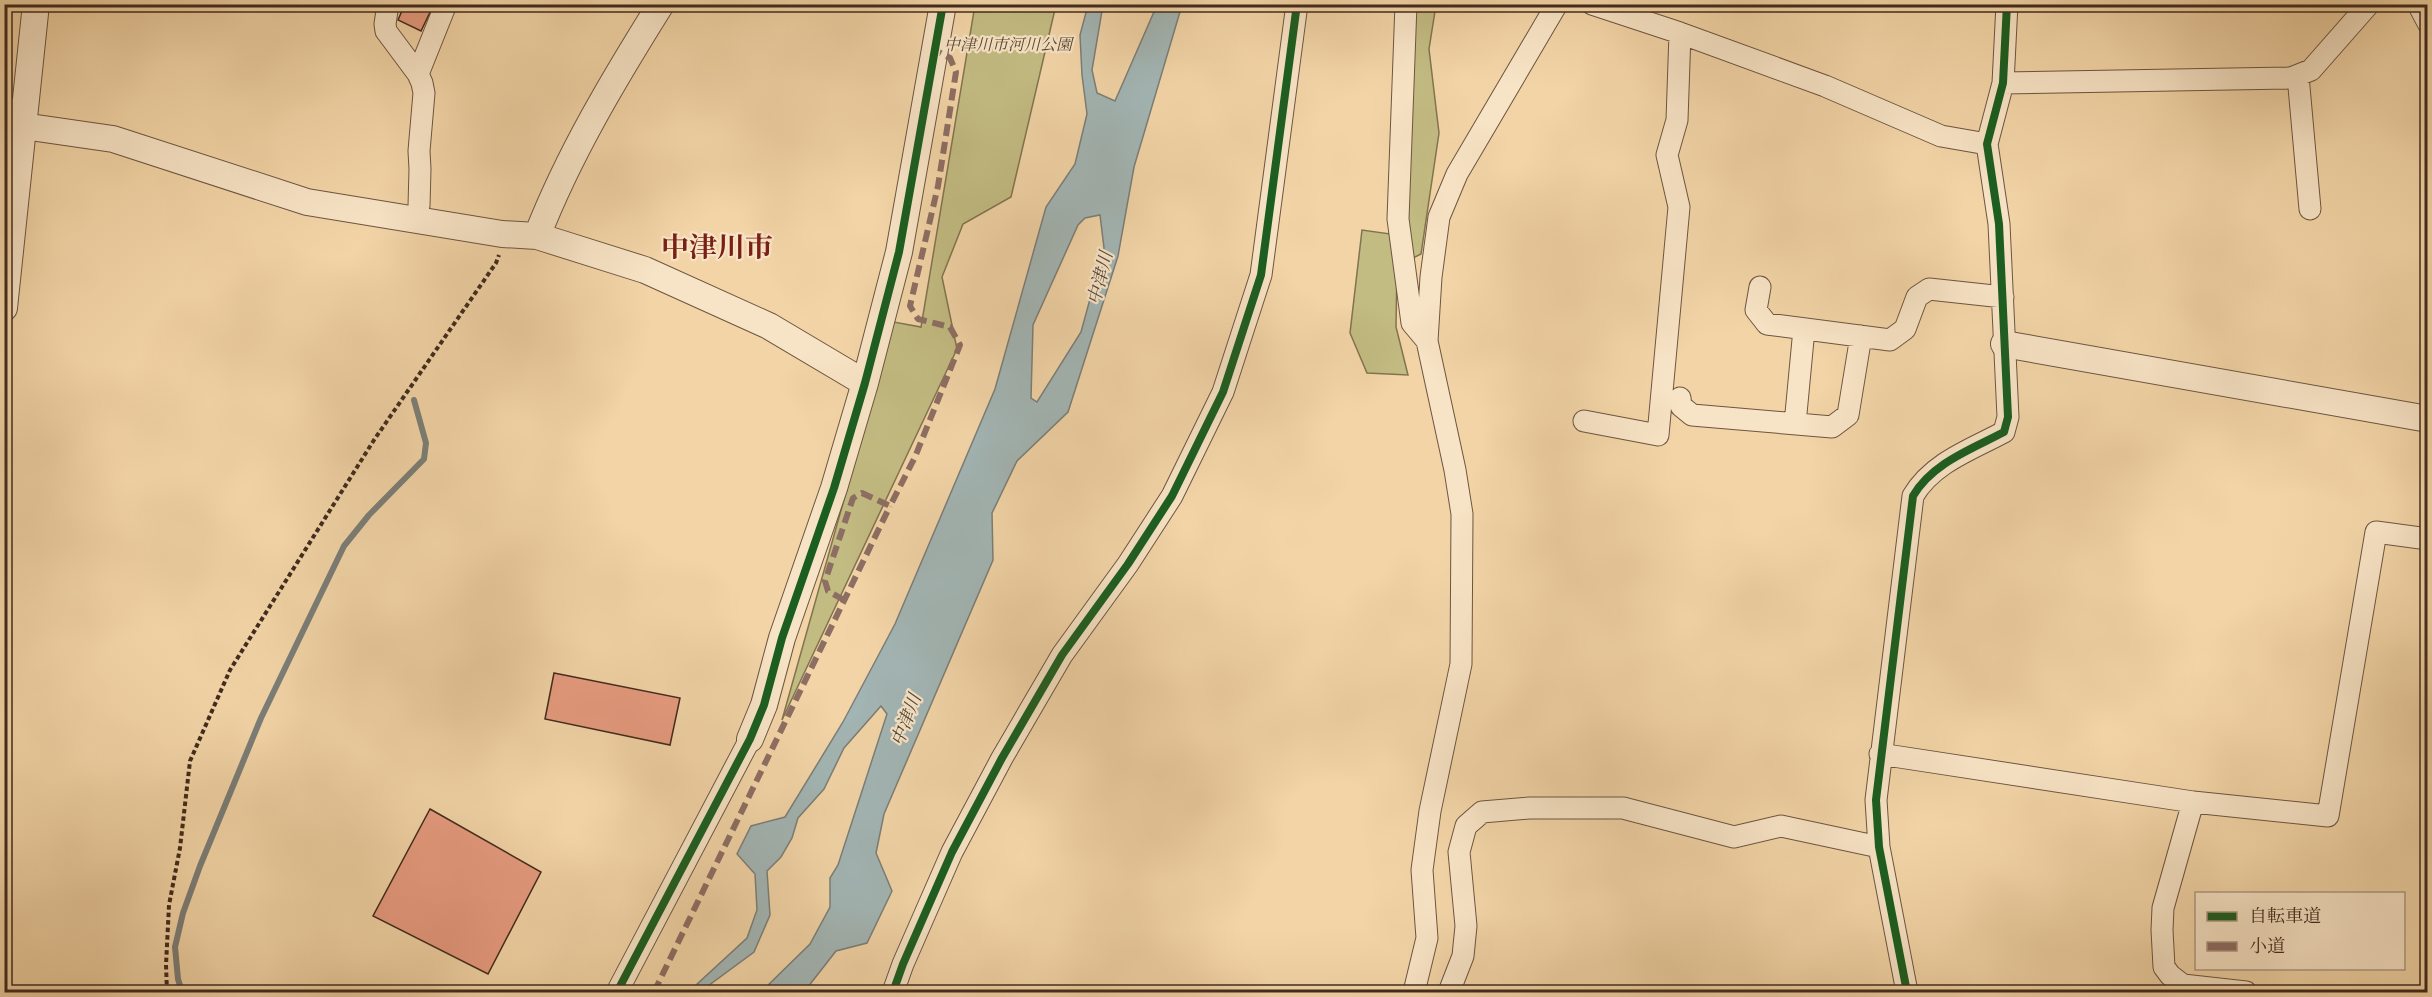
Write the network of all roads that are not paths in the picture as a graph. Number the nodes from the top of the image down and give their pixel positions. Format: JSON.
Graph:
{"nodes":[{"id":1,"x":36,"y":4,"type":"edge"},
{"id":2,"x":388,"y":4,"type":"edge"},
{"id":3,"x":446,"y":4,"type":"edge"},
{"id":4,"x":661,"y":4,"type":"edge"},
{"id":5,"x":943,"y":4,"type":"edge"},
{"id":6,"x":1297,"y":4,"type":"edge"},
{"id":7,"x":1406,"y":4,"type":"edge"},
{"id":8,"x":1557,"y":4,"type":"edge"},
{"id":9,"x":1592,"y":4,"type":"edge"},
{"id":10,"x":2007,"y":4,"type":"edge"},
{"id":11,"x":2369,"y":4,"type":"edge"},
{"id":12,"x":2418,"y":4,"type":"edge"},
{"id":13,"x":2427,"y":23,"type":"edge"},
{"id":14,"x":1680,"y":33,"type":"junction"},
{"id":15,"x":418,"y":74,"type":"junction"},
{"id":16,"x":2298,"y":75,"type":"junction"},
{"id":17,"x":2003,"y":83,"type":"junction"},
{"id":18,"x":17,"y":117,"type":"edge"},
{"id":19,"x":1987,"y":144,"type":"junction"},
{"id":20,"x":419,"y":206,"type":"dead end"},
{"id":21,"x":2310,"y":208,"type":"dead end"},
{"id":22,"x":537,"y":236,"type":"junction"},
{"id":23,"x":1760,"y":287,"type":"dead end"},
{"id":24,"x":2003,"y":297,"type":"junction"},
{"id":25,"x":4,"y":308,"type":"edge"},
{"id":26,"x":1804,"y":329,"type":"junction"},
{"id":27,"x":1861,"y":336,"type":"junction"},
{"id":28,"x":1427,"y":341,"type":"junction"},
{"id":29,"x":2004,"y":344,"type":"junction"},
{"id":30,"x":865,"y":383,"type":"junction"},
{"id":31,"x":1680,"y":398,"type":"dead end"},
{"id":32,"x":2427,"y":419,"type":"edge"},
{"id":33,"x":1584,"y":421,"type":"dead end"},
{"id":34,"x":1795,"y":424,"type":"junction"},
{"id":35,"x":2427,"y":539,"type":"edge"},
{"id":36,"x":750,"y":739,"type":"joint"},
{"id":37,"x":1880,"y":754,"type":"junction"},
{"id":38,"x":2193,"y":802,"type":"junction"},
{"id":39,"x":1879,"y":847,"type":"junction"},
{"id":40,"x":616,"y":993,"type":"edge"},
{"id":41,"x":893,"y":993,"type":"edge"},
{"id":42,"x":1414,"y":993,"type":"edge"},
{"id":43,"x":1449,"y":993,"type":"edge"},
{"id":44,"x":1907,"y":993,"type":"edge"},
{"id":45,"x":2246,"y":993,"type":"edge"}],
"edges":[{"from":1,"to":18,"type":"street"},
{"from":2,"to":15,"type":"street"},
{"from":3,"to":15,"type":"street"},
{"from":4,"to":22,"type":"street"},
{"from":5,"to":30,"type":"street"},
{"from":6,"to":41,"type":"street"},
{"from":7,"to":28,"type":"street"},
{"from":8,"to":28,"type":"street"},
{"from":9,"to":14,"type":"street"},
{"from":10,"to":17,"type":"street"},
{"from":11,"to":16,"type":"street"},
{"from":12,"to":13,"type":"street"},
{"from":14,"to":19,"type":"street"},
{"from":14,"to":33,"type":"street"},
{"from":15,"to":20,"type":"street"},
{"from":16,"to":17,"type":"street"},
{"from":16,"to":21,"type":"street"},
{"from":17,"to":19,"type":"street"},
{"from":18,"to":22,"type":"street"},
{"from":18,"to":25,"type":"street"},
{"from":19,"to":24,"type":"street"},
{"from":22,"to":30,"type":"street"},
{"from":23,"to":26,"type":"street"},
{"from":24,"to":27,"type":"street"},
{"from":24,"to":29,"type":"street"},
{"from":26,"to":27,"type":"street"},
{"from":26,"to":34,"type":"street"},
{"from":27,"to":34,"type":"street"},
{"from":28,"to":42,"type":"street"},
{"from":29,"to":32,"type":"street"},
{"from":29,"to":37,"type":"street"},
{"from":30,"to":36,"type":"street"},
{"from":31,"to":34,"type":"street"},
{"from":35,"to":38,"type":"street"},
{"from":36,"to":40,"type":"street"},
{"from":37,"to":38,"type":"street"},
{"from":37,"to":39,"type":"street"},
{"from":38,"to":45,"type":"street"},
{"from":39,"to":43,"type":"street"},
{"from":39,"to":44,"type":"street"}]}
